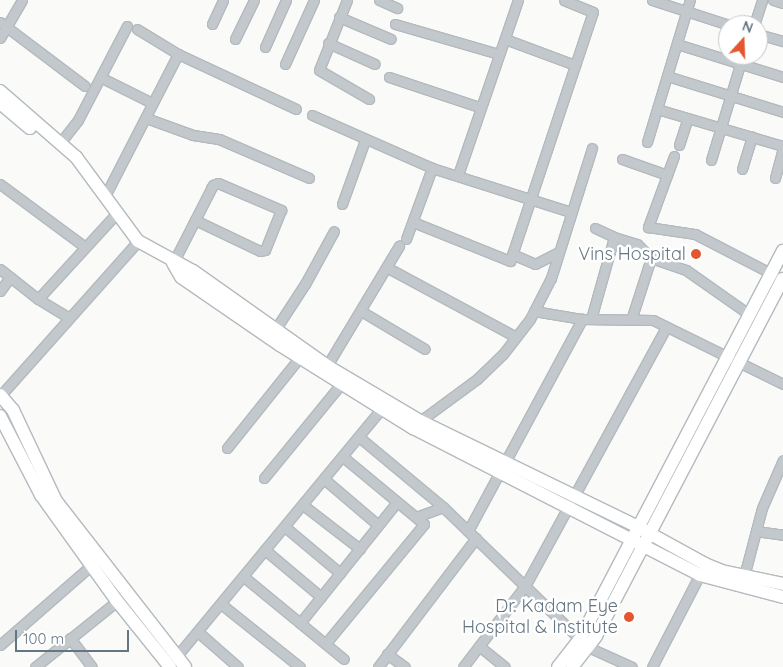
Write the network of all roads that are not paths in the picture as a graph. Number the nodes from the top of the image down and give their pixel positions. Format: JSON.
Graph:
{"nodes":[{"id":1,"x":22,"y":0,"type":"edge"},
{"id":2,"x":224,"y":0,"type":"edge"},
{"id":3,"x":254,"y":0,"type":"edge"},
{"id":4,"x":286,"y":0,"type":"edge"},
{"id":5,"x":314,"y":0,"type":"edge"},
{"id":6,"x":379,"y":0,"type":"edge"},
{"id":7,"x":518,"y":0,"type":"edge"},
{"id":8,"x":564,"y":0,"type":"edge"},
{"id":9,"x":652,"y":0,"type":"edge"},
{"id":10,"x":690,"y":0,"type":"edge"},
{"id":11,"x":762,"y":0,"type":"edge"},
{"id":12,"x":773,"y":0,"type":"edge"},
{"id":13,"x":345,"y":1,"type":"edge"},
{"id":14,"x":783,"y":3,"type":"edge"},
{"id":15,"x":397,"y":8,"type":"dead end"},
{"id":16,"x":686,"y":12,"type":"junction"},
{"id":17,"x":757,"y":15,"type":"edge"},
{"id":18,"x":340,"y":17,"type":"junction"},
{"id":19,"x":718,"y":22,"type":"edge"},
{"id":20,"x":3,"y":24,"type":"edge"},
{"id":21,"x":212,"y":24,"type":"dead end"},
{"id":22,"x":395,"y":24,"type":"dead end"},
{"id":23,"x":127,"y":26,"type":"dead end"},
{"id":24,"x":137,"y":29,"type":"dead end"},
{"id":25,"x":768,"y":37,"type":"edge"},
{"id":26,"x":0,"y":38,"type":"edge"},
{"id":27,"x":235,"y":39,"type":"dead end"},
{"id":28,"x":391,"y":39,"type":"dead end"},
{"id":29,"x":504,"y":39,"type":"junction"},
{"id":30,"x":783,"y":41,"type":"edge"},
{"id":31,"x":328,"y":43,"type":"junction"},
{"id":32,"x":676,"y":44,"type":"junction"},
{"id":33,"x":265,"y":47,"type":"dead end"},
{"id":34,"x":178,"y":54,"type":"junction"},
{"id":35,"x":499,"y":54,"type":"junction"},
{"id":36,"x":718,"y":54,"type":"edge"},
{"id":37,"x":286,"y":64,"type":"dead end"},
{"id":38,"x":375,"y":64,"type":"dead end"},
{"id":39,"x":575,"y":65,"type":"junction"},
{"id":40,"x":740,"y":65,"type":"edge"},
{"id":41,"x":754,"y":65,"type":"edge"},
{"id":42,"x":667,"y":76,"type":"junction"},
{"id":43,"x":389,"y":77,"type":"dead end"},
{"id":44,"x":783,"y":77,"type":"edge"},
{"id":45,"x":106,"y":80,"type":"dead end"},
{"id":46,"x":85,"y":86,"type":"dead end"},
{"id":47,"x":0,"y":91,"type":"edge"},
{"id":48,"x":729,"y":95,"type":"junction"},
{"id":49,"x":369,"y":99,"type":"dead end"},
{"id":50,"x":0,"y":103,"type":"edge"},
{"id":51,"x":152,"y":103,"type":"junction"},
{"id":52,"x":479,"y":107,"type":"junction"},
{"id":53,"x":657,"y":108,"type":"junction"},
{"id":54,"x":296,"y":109,"type":"dead end"},
{"id":55,"x":783,"y":112,"type":"edge"},
{"id":56,"x":312,"y":115,"type":"dead end"},
{"id":57,"x":146,"y":118,"type":"junction"},
{"id":58,"x":688,"y":118,"type":"junction"},
{"id":59,"x":720,"y":128,"type":"junction"},
{"id":60,"x":752,"y":136,"type":"junction"},
{"id":61,"x":365,"y":140,"type":"junction"},
{"id":62,"x":647,"y":142,"type":"dead end"},
{"id":63,"x":60,"y":143,"type":"junction"},
{"id":64,"x":678,"y":145,"type":"dead end"},
{"id":65,"x":783,"y":146,"type":"edge"},
{"id":66,"x":592,"y":148,"type":"dead end"},
{"id":67,"x":783,"y":150,"type":"edge"},
{"id":68,"x":674,"y":156,"type":"dead end"},
{"id":69,"x":622,"y":159,"type":"dead end"},
{"id":70,"x":711,"y":160,"type":"dead end"},
{"id":71,"x":432,"y":168,"type":"junction"},
{"id":72,"x":742,"y":169,"type":"dead end"},
{"id":73,"x":88,"y":175,"type":"junction"},
{"id":74,"x":458,"y":175,"type":"junction"},
{"id":75,"x":667,"y":175,"type":"junction"},
{"id":76,"x":308,"y":178,"type":"dead end"},
{"id":77,"x":775,"y":178,"type":"dead end"},
{"id":78,"x":0,"y":184,"type":"edge"},
{"id":79,"x":105,"y":196,"type":"junction"},
{"id":80,"x":531,"y":199,"type":"junction"},
{"id":81,"x":342,"y":204,"type":"dead end"},
{"id":82,"x":571,"y":212,"type":"junction"},
{"id":83,"x":116,"y":214,"type":"junction"},
{"id":84,"x":195,"y":220,"type":"junction"},
{"id":85,"x":413,"y":222,"type":"junction"},
{"id":86,"x":596,"y":228,"type":"dead end"},
{"id":87,"x":334,"y":230,"type":"dead end"},
{"id":88,"x":614,"y":237,"type":"junction"},
{"id":89,"x":406,"y":238,"type":"dead end"},
{"id":90,"x":138,"y":241,"type":"junction"},
{"id":91,"x":399,"y":246,"type":"dead end"},
{"id":92,"x":85,"y":247,"type":"junction"},
{"id":93,"x":783,"y":251,"type":"edge"},
{"id":94,"x":559,"y":252,"type":"junction"},
{"id":95,"x":512,"y":254,"type":"junction"},
{"id":96,"x":651,"y":258,"type":"junction"},
{"id":97,"x":173,"y":262,"type":"junction"},
{"id":98,"x":388,"y":268,"type":"junction"},
{"id":99,"x":0,"y":269,"type":"edge"},
{"id":100,"x":772,"y":273,"type":"junction"},
{"id":101,"x":10,"y":277,"type":"junction"},
{"id":102,"x":783,"y":280,"type":"edge"},
{"id":103,"x":0,"y":292,"type":"edge"},
{"id":104,"x":38,"y":299,"type":"junction"},
{"id":105,"x":360,"y":311,"type":"junction"},
{"id":106,"x":534,"y":311,"type":"junction"},
{"id":107,"x":750,"y":315,"type":"junction"},
{"id":108,"x":68,"y":317,"type":"junction"},
{"id":109,"x":586,"y":319,"type":"junction"},
{"id":110,"x":631,"y":320,"type":"junction"},
{"id":111,"x":666,"y":327,"type":"junction"},
{"id":112,"x":272,"y":334,"type":"junction"},
{"id":113,"x":516,"y":337,"type":"junction"},
{"id":114,"x":425,"y":349,"type":"dead end"},
{"id":115,"x":299,"y":358,"type":"junction"},
{"id":116,"x":733,"y":361,"type":"junction"},
{"id":117,"x":325,"y":370,"type":"junction"},
{"id":118,"x":783,"y":384,"type":"edge"},
{"id":119,"x":340,"y":385,"type":"junction"},
{"id":120,"x":0,"y":396,"type":"edge"},
{"id":121,"x":380,"y":410,"type":"junction"},
{"id":122,"x":0,"y":416,"type":"edge"},
{"id":123,"x":420,"y":420,"type":"junction"},
{"id":124,"x":359,"y":437,"type":"junction"},
{"id":125,"x":227,"y":448,"type":"dead end"},
{"id":126,"x":343,"y":457,"type":"junction"},
{"id":127,"x":783,"y":460,"type":"edge"},
{"id":128,"x":500,"y":466,"type":"junction"},
{"id":129,"x":264,"y":478,"type":"dead end"},
{"id":130,"x":324,"y":479,"type":"junction"},
{"id":131,"x":397,"y":502,"type":"junction"},
{"id":132,"x":572,"y":502,"type":"junction"},
{"id":133,"x":303,"y":505,"type":"junction"},
{"id":134,"x":443,"y":507,"type":"junction"},
{"id":135,"x":416,"y":517,"type":"junction"},
{"id":136,"x":378,"y":525,"type":"junction"},
{"id":137,"x":636,"y":526,"type":"junction"},
{"id":138,"x":285,"y":527,"type":"junction"},
{"id":139,"x":468,"y":531,"type":"junction"},
{"id":140,"x":756,"y":531,"type":"junction"},
{"id":141,"x":783,"y":534,"type":"edge"},
{"id":142,"x":476,"y":538,"type":"junction"},
{"id":143,"x":630,"y":538,"type":"junction"},
{"id":144,"x":647,"y":539,"type":"junction"},
{"id":145,"x":360,"y":549,"type":"junction"},
{"id":146,"x":265,"y":550,"type":"junction"},
{"id":147,"x":96,"y":561,"type":"junction"},
{"id":148,"x":702,"y":569,"type":"junction"},
{"id":149,"x":340,"y":573,"type":"junction"},
{"id":150,"x":244,"y":577,"type":"junction"},
{"id":151,"x":743,"y":582,"type":"junction"},
{"id":152,"x":783,"y":584,"type":"edge"},
{"id":153,"x":525,"y":586,"type":"junction"},
{"id":154,"x":321,"y":597,"type":"junction"},
{"id":155,"x":783,"y":597,"type":"edge"},
{"id":156,"x":117,"y":601,"type":"junction"},
{"id":157,"x":221,"y":604,"type":"junction"},
{"id":158,"x":300,"y":623,"type":"junction"},
{"id":159,"x":198,"y":632,"type":"junction"},
{"id":160,"x":70,"y":638,"type":"junction"},
{"id":161,"x":584,"y":643,"type":"junction"},
{"id":162,"x":0,"y":644,"type":"edge"},
{"id":163,"x":326,"y":644,"type":"junction"},
{"id":164,"x":479,"y":646,"type":"junction"},
{"id":165,"x":388,"y":654,"type":"junction"},
{"id":166,"x":344,"y":658,"type":"dead end"},
{"id":167,"x":229,"y":660,"type":"junction"},
{"id":168,"x":173,"y":662,"type":"edge"},
{"id":169,"x":35,"y":667,"type":"edge"},
{"id":170,"x":92,"y":667,"type":"edge"},
{"id":171,"x":185,"y":667,"type":"edge"},
{"id":172,"x":223,"y":667,"type":"edge"},
{"id":173,"x":238,"y":667,"type":"edge"},
{"id":174,"x":300,"y":667,"type":"edge"},
{"id":175,"x":378,"y":667,"type":"edge"},
{"id":176,"x":405,"y":667,"type":"edge"},
{"id":177,"x":463,"y":667,"type":"edge"},
{"id":178,"x":505,"y":667,"type":"edge"},
{"id":179,"x":558,"y":667,"type":"edge"},
{"id":180,"x":572,"y":667,"type":"edge"},
{"id":181,"x":632,"y":667,"type":"edge"},
{"id":182,"x":652,"y":667,"type":"edge"}],
"edges":[{"from":1,"to":20,"type":"street"},
{"from":2,"to":21,"type":"street"},
{"from":3,"to":27,"type":"street"},
{"from":4,"to":33,"type":"street"},
{"from":5,"to":37,"type":"street"},
{"from":6,"to":15,"type":"street"},
{"from":7,"to":29,"type":"street"},
{"from":8,"to":39,"type":"street"},
{"from":9,"to":16,"type":"street"},
{"from":10,"to":16,"type":"street"},
{"from":11,"to":17,"type":"street"},
{"from":12,"to":14,"type":"street"},
{"from":13,"to":18,"type":"street"},
{"from":16,"to":19,"type":"street"},
{"from":16,"to":32,"type":"street"},
{"from":18,"to":28,"type":"street"},
{"from":18,"to":31,"type":"street"},
{"from":20,"to":26,"type":"street"},
{"from":20,"to":46,"type":"street"},
{"from":22,"to":35,"type":"street"},
{"from":23,"to":63,"type":"street"},
{"from":24,"to":34,"type":"street"},
{"from":25,"to":30,"type":"street"},
{"from":29,"to":35,"type":"street"},
{"from":29,"to":39,"type":"street"},
{"from":31,"to":38,"type":"street"},
{"from":31,"to":49,"type":"street"},
{"from":32,"to":36,"type":"street"},
{"from":32,"to":42,"type":"street"},
{"from":34,"to":51,"type":"street"},
{"from":34,"to":54,"type":"street"},
{"from":35,"to":52,"type":"street"},
{"from":39,"to":80,"type":"street"},
{"from":40,"to":48,"type":"street"},
{"from":41,"to":44,"type":"street"},
{"from":42,"to":48,"type":"street"},
{"from":42,"to":53,"type":"street"},
{"from":43,"to":52,"type":"street"},
{"from":45,"to":51,"type":"street"},
{"from":47,"to":63,"type":"main road"},
{"from":48,"to":55,"type":"street"},
{"from":48,"to":59,"type":"street"},
{"from":50,"to":73,"type":"main road"},
{"from":51,"to":57,"type":"street"},
{"from":52,"to":74,"type":"street"},
{"from":53,"to":58,"type":"street"},
{"from":53,"to":62,"type":"street"},
{"from":56,"to":61,"type":"street"},
{"from":57,"to":76,"type":"street"},
{"from":57,"to":79,"type":"street"},
{"from":58,"to":59,"type":"street"},
{"from":58,"to":64,"type":"street"},
{"from":59,"to":60,"type":"street"},
{"from":59,"to":70,"type":"street"},
{"from":60,"to":65,"type":"street"},
{"from":60,"to":72,"type":"street"},
{"from":61,"to":71,"type":"street"},
{"from":61,"to":81,"type":"street"},
{"from":63,"to":73,"type":"main road"},
{"from":66,"to":82,"type":"street"},
{"from":67,"to":77,"type":"street"},
{"from":68,"to":75,"type":"street"},
{"from":69,"to":75,"type":"street"},
{"from":71,"to":74,"type":"street"},
{"from":71,"to":85,"type":"street"},
{"from":73,"to":79,"type":"main road"},
{"from":74,"to":80,"type":"street"},
{"from":75,"to":100,"type":"street"},
{"from":78,"to":92,"type":"street"},
{"from":79,"to":83,"type":"main road"},
{"from":80,"to":82,"type":"street"},
{"from":80,"to":95,"type":"street"},
{"from":82,"to":94,"type":"street"},
{"from":83,"to":90,"type":"main road"},
{"from":83,"to":92,"type":"street"},
{"from":84,"to":84,"type":"street"},
{"from":84,"to":97,"type":"street"},
{"from":85,"to":89,"type":"street"},
{"from":85,"to":95,"type":"street"},
{"from":86,"to":88,"type":"street"},
{"from":87,"to":112,"type":"street"},
{"from":88,"to":96,"type":"street"},
{"from":88,"to":109,"type":"street"},
{"from":90,"to":97,"type":"main road"},
{"from":90,"to":108,"type":"street"},
{"from":91,"to":98,"type":"street"},
{"from":92,"to":104,"type":"street"},
{"from":93,"to":100,"type":"main road"},
{"from":94,"to":95,"type":"street"},
{"from":94,"to":106,"type":"street"},
{"from":96,"to":107,"type":"street"},
{"from":96,"to":110,"type":"street"},
{"from":97,"to":112,"type":"main road"},
{"from":98,"to":105,"type":"street"},
{"from":98,"to":113,"type":"street"},
{"from":99,"to":101,"type":"street"},
{"from":100,"to":102,"type":"street"},
{"from":100,"to":107,"type":"main road"},
{"from":101,"to":103,"type":"street"},
{"from":101,"to":104,"type":"street"},
{"from":102,"to":116,"type":"main road"},
{"from":104,"to":108,"type":"street"},
{"from":105,"to":114,"type":"street"},
{"from":105,"to":117,"type":"street"},
{"from":106,"to":109,"type":"street"},
{"from":106,"to":113,"type":"street"},
{"from":107,"to":116,"type":"main road"},
{"from":108,"to":120,"type":"street"},
{"from":109,"to":110,"type":"street"},
{"from":109,"to":128,"type":"street"},
{"from":110,"to":111,"type":"street"},
{"from":111,"to":116,"type":"street"},
{"from":111,"to":132,"type":"street"},
{"from":112,"to":115,"type":"main road"},
{"from":112,"to":117,"type":"main road"},
{"from":113,"to":123,"type":"street"},
{"from":115,"to":117,"type":"main road"},
{"from":115,"to":125,"type":"street"},
{"from":116,"to":118,"type":"street"},
{"from":116,"to":137,"type":"main road"},
{"from":116,"to":144,"type":"main road"},
{"from":117,"to":119,"type":"main road"},
{"from":117,"to":123,"type":"main road"},
{"from":119,"to":121,"type":"main road"},
{"from":119,"to":129,"type":"street"},
{"from":120,"to":147,"type":"main road"},
{"from":121,"to":124,"type":"street"},
{"from":121,"to":128,"type":"main road"},
{"from":122,"to":147,"type":"main road"},
{"from":123,"to":128,"type":"main road"},
{"from":124,"to":126,"type":"street"},
{"from":124,"to":134,"type":"street"},
{"from":126,"to":130,"type":"street"},
{"from":126,"to":131,"type":"street"},
{"from":127,"to":140,"type":"street"},
{"from":128,"to":132,"type":"main road"},
{"from":128,"to":139,"type":"street"},
{"from":130,"to":133,"type":"street"},
{"from":130,"to":136,"type":"street"},
{"from":131,"to":135,"type":"street"},
{"from":131,"to":136,"type":"street"},
{"from":132,"to":137,"type":"main road"},
{"from":132,"to":143,"type":"main road"},
{"from":132,"to":153,"type":"street"},
{"from":133,"to":138,"type":"street"},
{"from":133,"to":145,"type":"street"},
{"from":134,"to":135,"type":"street"},
{"from":134,"to":139,"type":"street"},
{"from":135,"to":163,"type":"street"},
{"from":136,"to":145,"type":"street"},
{"from":137,"to":143,"type":"main road"},
{"from":137,"to":144,"type":"main road"},
{"from":138,"to":146,"type":"street"},
{"from":138,"to":149,"type":"street"},
{"from":139,"to":142,"type":"street"},
{"from":140,"to":141,"type":"street"},
{"from":140,"to":151,"type":"street"},
{"from":142,"to":153,"type":"street"},
{"from":142,"to":165,"type":"street"},
{"from":143,"to":144,"type":"main road"},
{"from":143,"to":161,"type":"main road"},
{"from":144,"to":148,"type":"main road"},
{"from":144,"to":161,"type":"main road"},
{"from":145,"to":149,"type":"street"},
{"from":146,"to":150,"type":"street"},
{"from":146,"to":154,"type":"street"},
{"from":147,"to":156,"type":"main road"},
{"from":147,"to":162,"type":"street"},
{"from":147,"to":168,"type":"main road"},
{"from":148,"to":151,"type":"main road"},
{"from":148,"to":182,"type":"street"},
{"from":149,"to":154,"type":"street"},
{"from":150,"to":157,"type":"street"},
{"from":150,"to":158,"type":"street"},
{"from":151,"to":152,"type":"main road"},
{"from":151,"to":155,"type":"main road"},
{"from":153,"to":161,"type":"street"},
{"from":153,"to":164,"type":"street"},
{"from":154,"to":158,"type":"street"},
{"from":156,"to":160,"type":"street"},
{"from":156,"to":168,"type":"main road"},
{"from":157,"to":159,"type":"street"},
{"from":157,"to":174,"type":"street"},
{"from":158,"to":163,"type":"street"},
{"from":159,"to":167,"type":"street"},
{"from":159,"to":168,"type":"street"},
{"from":160,"to":169,"type":"street"},
{"from":160,"to":170,"type":"street"},
{"from":161,"to":179,"type":"main road"},
{"from":161,"to":180,"type":"main road"},
{"from":161,"to":181,"type":"street"},
{"from":163,"to":166,"type":"street"},
{"from":164,"to":177,"type":"street"},
{"from":164,"to":178,"type":"street"},
{"from":165,"to":175,"type":"street"},
{"from":165,"to":176,"type":"street"},
{"from":167,"to":172,"type":"street"},
{"from":167,"to":173,"type":"street"},
{"from":168,"to":171,"type":"main road"}]}
